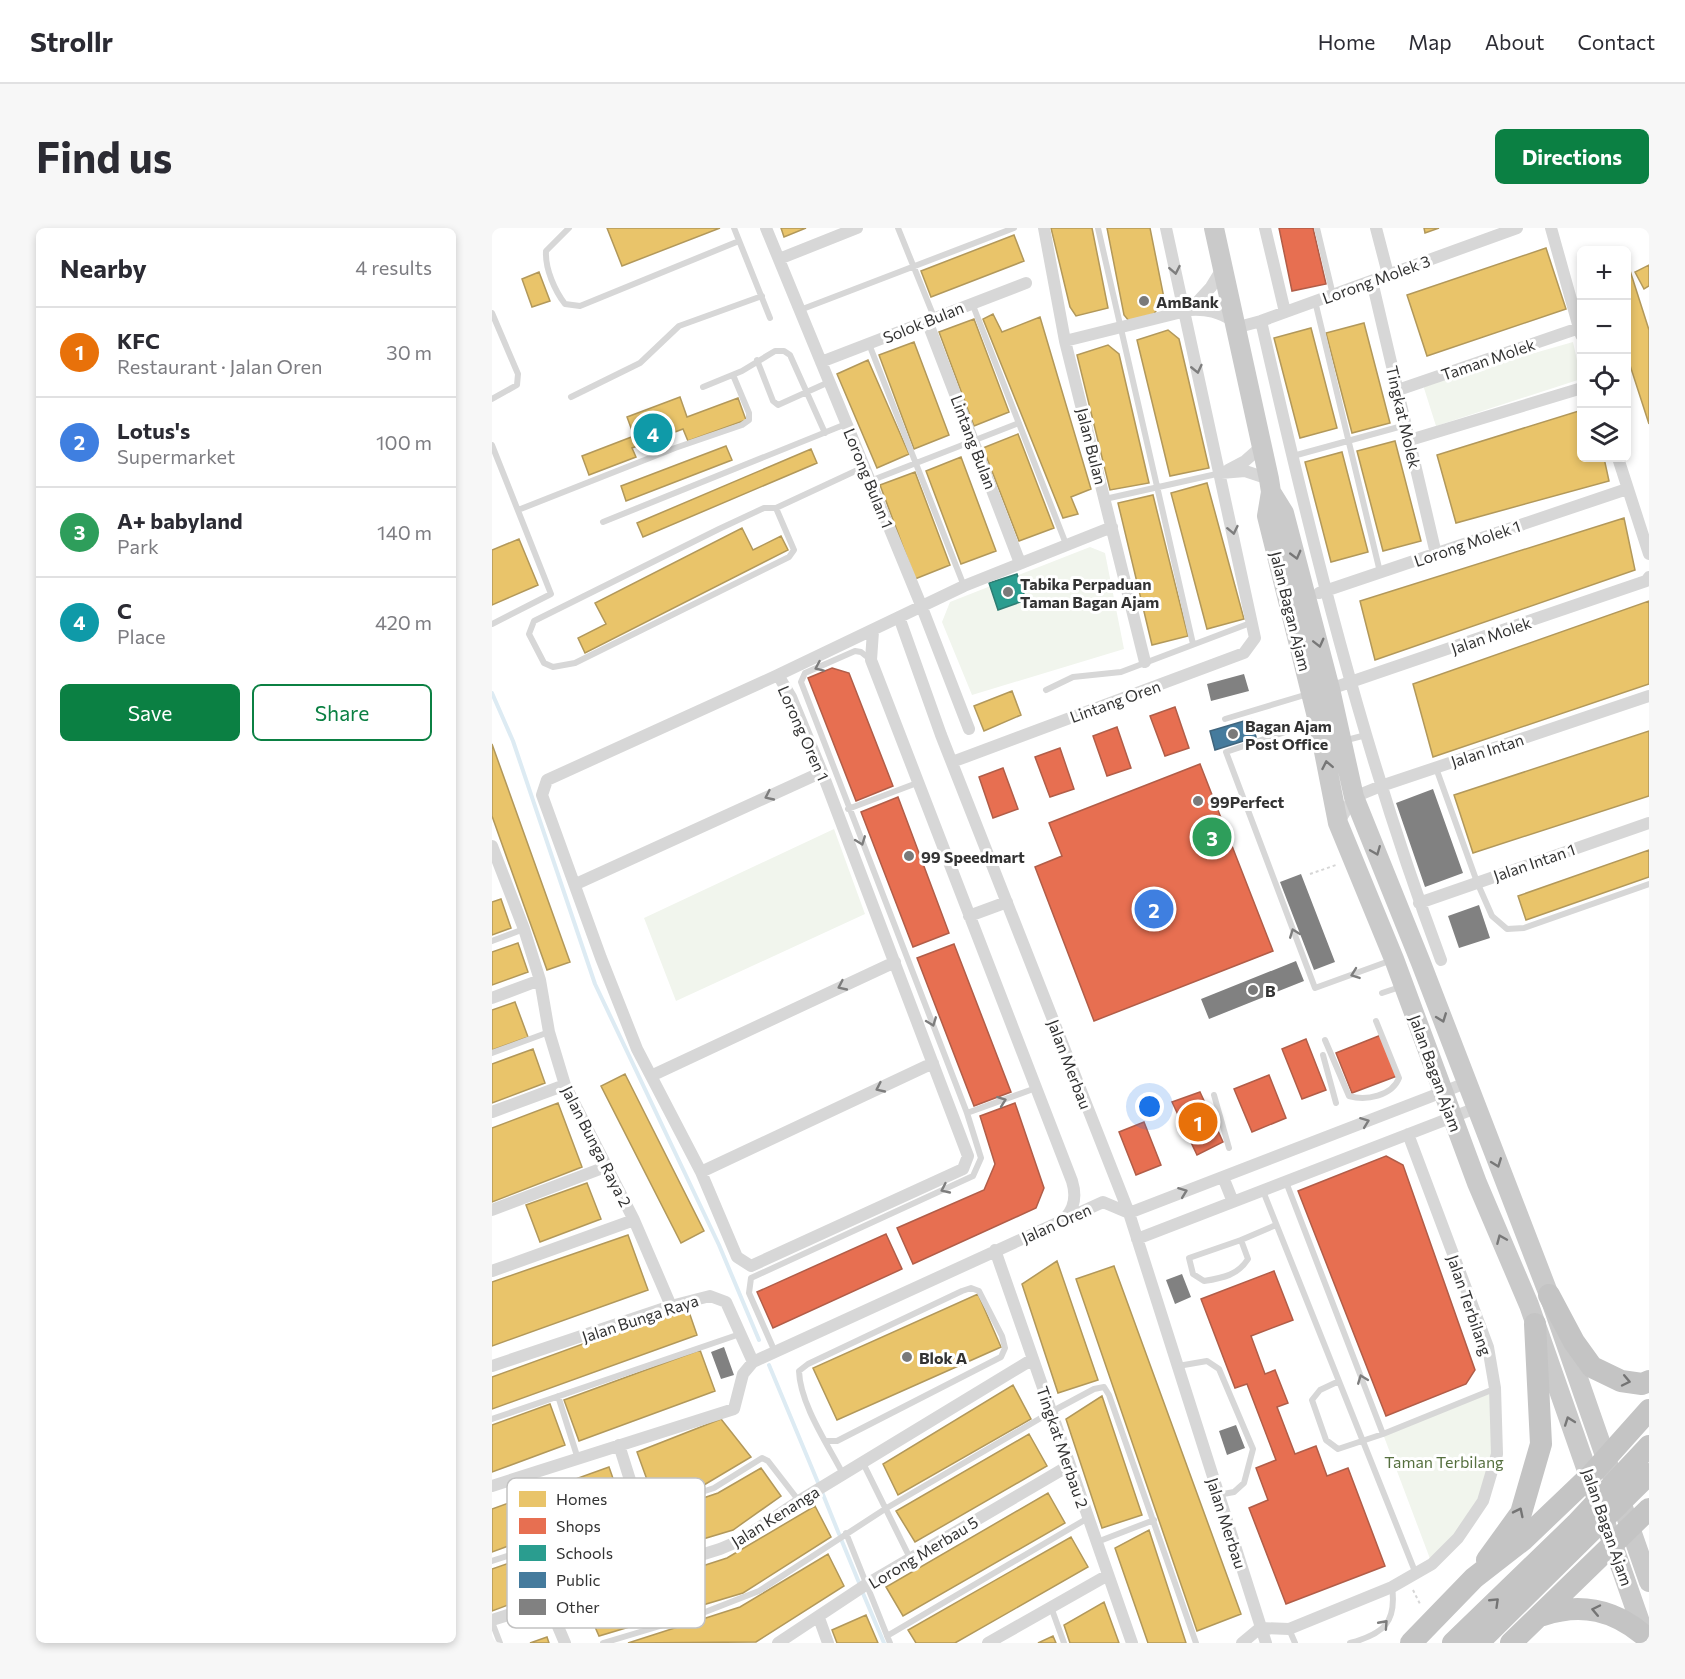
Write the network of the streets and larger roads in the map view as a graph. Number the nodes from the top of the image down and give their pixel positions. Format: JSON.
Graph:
{"nodes":[{"id":1,"x":766,"y":228,"type":"edge"},
{"id":2,"x":857,"y":228,"type":"edge"},
{"id":3,"x":1044,"y":228,"type":"edge"},
{"id":4,"x":1166,"y":228,"type":"edge"},
{"id":5,"x":1214,"y":228,"type":"edge"},
{"id":6,"x":1265,"y":228,"type":"edge"},
{"id":7,"x":1376,"y":228,"type":"edge"},
{"id":8,"x":1517,"y":228,"type":"edge"},
{"id":9,"x":1551,"y":228,"type":"edge"},
{"id":10,"x":779,"y":259,"type":"junction"},
{"id":11,"x":1222,"y":269,"type":"junction"},
{"id":12,"x":1388,"y":274,"type":"junction"},
{"id":13,"x":1372,"y":281,"type":"junction"},
{"id":14,"x":1026,"y":283,"type":"dead end"},
{"id":15,"x":1186,"y":311,"type":"junction"},
{"id":16,"x":1285,"y":312,"type":"junction"},
{"id":17,"x":930,"y":319,"type":"junction"},
{"id":18,"x":1261,"y":321,"type":"junction"},
{"id":19,"x":1577,"y":321,"type":"edge"},
{"id":20,"x":1234,"y":324,"type":"junction"},
{"id":21,"x":1577,"y":333,"type":"edge"},
{"id":22,"x":1065,"y":341,"type":"junction"},
{"id":23,"x":821,"y":362,"type":"junction"},
{"id":24,"x":1577,"y":389,"type":"edge"},
{"id":25,"x":1398,"y":390,"type":"junction"},
{"id":26,"x":1410,"y":440,"type":"junction"},
{"id":27,"x":1262,"y":446,"type":"junction"},
{"id":28,"x":1619,"y":462,"type":"edge"},
{"id":29,"x":1221,"y":473,"type":"junction"},
{"id":30,"x":1270,"y":486,"type":"junction"},
{"id":31,"x":1627,"y":489,"type":"junction"},
{"id":32,"x":1112,"y":527,"type":"junction"},
{"id":33,"x":1436,"y":554,"type":"junction"},
{"id":34,"x":1649,"y":554,"type":"edge"},
{"id":35,"x":1020,"y":563,"type":"junction"},
{"id":36,"x":1649,"y":577,"type":"edge"},
{"id":37,"x":1316,"y":594,"type":"junction"},
{"id":38,"x":921,"y":605,"type":"junction"},
{"id":39,"x":899,"y":617,"type":"junction"},
{"id":40,"x":873,"y":631,"type":"junction"},
{"id":41,"x":1145,"y":662,"type":"road end"},
{"id":42,"x":778,"y":675,"type":"junction"},
{"id":43,"x":1350,"y":683,"type":"junction"},
{"id":44,"x":1321,"y":691,"type":"junction"},
{"id":45,"x":1649,"y":696,"type":"edge"},
{"id":46,"x":969,"y":729,"type":"dead end"},
{"id":47,"x":952,"y":762,"type":"junction"},
{"id":48,"x":822,"y":772,"type":"junction"},
{"id":49,"x":1381,"y":786,"type":"junction"},
{"id":50,"x":1354,"y":797,"type":"junction"},
{"id":51,"x":1338,"y":823,"type":"junction"},
{"id":52,"x":1649,"y":823,"type":"edge"},
{"id":53,"x":492,"y":846,"type":"edge"},
{"id":54,"x":505,"y":883,"type":"junction"},
{"id":55,"x":576,"y":884,"type":"junction"},
{"id":56,"x":492,"y":887,"type":"edge"},
{"id":57,"x":1007,"y":902,"type":"junction"},
{"id":58,"x":1419,"y":903,"type":"junction"},
{"id":59,"x":969,"y":916,"type":"junction"},
{"id":60,"x":1440,"y":960,"type":"dead end"},
{"id":61,"x":895,"y":962,"type":"junction"},
{"id":62,"x":540,"y":980,"type":"junction"},
{"id":63,"x":492,"y":998,"type":"edge"},
{"id":64,"x":933,"y":1063,"type":"junction"},
{"id":65,"x":651,"y":1076,"type":"junction"},
{"id":66,"x":1466,"y":1083,"type":"junction"},
{"id":67,"x":565,"y":1085,"type":"junction"},
{"id":68,"x":1444,"y":1092,"type":"junction"},
{"id":69,"x":1476,"y":1108,"type":"junction"},
{"id":70,"x":492,"y":1113,"type":"edge"},
{"id":71,"x":1453,"y":1117,"type":"junction"},
{"id":72,"x":1408,"y":1134,"type":"junction"},
{"id":73,"x":608,"y":1166,"type":"junction"},
{"id":74,"x":701,"y":1172,"type":"junction"},
{"id":75,"x":1223,"y":1177,"type":"junction"},
{"id":76,"x":1233,"y":1202,"type":"junction"},
{"id":77,"x":492,"y":1210,"type":"edge"},
{"id":78,"x":1129,"y":1213,"type":"junction"},
{"id":79,"x":1065,"y":1218,"type":"junction"},
{"id":80,"x":634,"y":1220,"type":"junction"},
{"id":81,"x":1137,"y":1239,"type":"junction"},
{"id":82,"x":995,"y":1250,"type":"junction"},
{"id":83,"x":492,"y":1271,"type":"edge"},
{"id":84,"x":1549,"y":1295,"type":"junction"},
{"id":85,"x":671,"y":1306,"type":"junction"},
{"id":86,"x":1534,"y":1324,"type":"junction"},
{"id":87,"x":1033,"y":1359,"type":"junction"},
{"id":88,"x":753,"y":1362,"type":"junction"},
{"id":89,"x":492,"y":1366,"type":"edge"},
{"id":90,"x":1649,"y":1381,"type":"edge"},
{"id":91,"x":1647,"y":1413,"type":"edge"},
{"id":92,"x":620,"y":1445,"type":"junction"},
{"id":93,"x":1649,"y":1446,"type":"edge"},
{"id":94,"x":1606,"y":1460,"type":"junction"},
{"id":95,"x":1070,"y":1465,"type":"junction"},
{"id":96,"x":1649,"y":1474,"type":"edge"},
{"id":97,"x":1590,"y":1476,"type":"junction"},
{"id":98,"x":517,"y":1478,"type":"edge"},
{"id":99,"x":630,"y":1478,"type":"edge"},
{"id":100,"x":507,"y":1481,"type":"edge"},
{"id":101,"x":492,"y":1486,"type":"edge"},
{"id":102,"x":1649,"y":1509,"type":"edge"},
{"id":103,"x":1622,"y":1537,"type":"junction"},
{"id":104,"x":1523,"y":1540,"type":"junction"},
{"id":105,"x":705,"y":1553,"type":"edge"},
{"id":106,"x":1108,"y":1575,"type":"junction"},
{"id":107,"x":1474,"y":1578,"type":"junction"},
{"id":108,"x":1649,"y":1582,"type":"edge"},
{"id":109,"x":1570,"y":1587,"type":"junction"},
{"id":110,"x":507,"y":1616,"type":"edge"},
{"id":111,"x":1540,"y":1616,"type":"junction"},
{"id":112,"x":819,"y":1618,"type":"junction"},
{"id":113,"x":492,"y":1621,"type":"edge"},
{"id":114,"x":559,"y":1628,"type":"edge"},
{"id":115,"x":1260,"y":1628,"type":"junction"},
{"id":116,"x":1646,"y":1640,"type":"edge"},
{"id":117,"x":994,"y":1642,"type":"edge"},
{"id":118,"x":565,"y":1643,"type":"edge"},
{"id":119,"x":778,"y":1643,"type":"edge"},
{"id":120,"x":828,"y":1643,"type":"edge"},
{"id":121,"x":1132,"y":1643,"type":"edge"},
{"id":122,"x":1242,"y":1643,"type":"edge"},
{"id":123,"x":1266,"y":1643,"type":"edge"},
{"id":124,"x":1411,"y":1643,"type":"edge"},
{"id":125,"x":1453,"y":1643,"type":"edge"},
{"id":126,"x":1478,"y":1643,"type":"edge"},
{"id":127,"x":1511,"y":1643,"type":"edge"}],
"edges":[{"from":1,"to":10,"type":"street","name":"Lorong Bulan 1"},
{"from":2,"to":10,"type":"street"},
{"from":3,"to":22,"type":"street","name":"Jalan Bulan"},
{"from":4,"to":15,"type":"street","one_way":true},
{"from":5,"to":11,"type":"main road","name":"Jalan Bagan Ajam"},
{"from":6,"to":16,"type":"street"},
{"from":7,"to":12,"type":"street"},
{"from":8,"to":12,"type":"street","name":"Lorong Molek 3"},
{"from":9,"to":19,"type":"street"},
{"from":10,"to":23,"type":"street","name":"Lorong Bulan 1"},
{"from":11,"to":15,"type":"street"},
{"from":11,"to":20,"type":"main road","name":"Jalan Bagan Ajam"},
{"from":12,"to":13,"type":"street","name":"Lorong Molek 3"},
{"from":13,"to":16,"type":"street","name":"Lorong Molek 3"},
{"from":13,"to":25,"type":"street","name":"Tingkat Molek"},
{"from":14,"to":17,"type":"street","name":"Solok Bulan"},
{"from":15,"to":20,"type":"street"},
{"from":15,"to":22,"type":"street"},
{"from":15,"to":29,"type":"street","one_way":true},
{"from":16,"to":18,"type":"street","name":"Lorong Molek 3"},
{"from":17,"to":23,"type":"street","name":"Solok Bulan"},
{"from":17,"to":35,"type":"street","name":"Lintang Bulan"},
{"from":18,"to":20,"type":"street","name":"Lorong Molek 3"},
{"from":18,"to":37,"type":"street"},
{"from":20,"to":27,"type":"main road","name":"Jalan Bagan Ajam"},
{"from":21,"to":25,"type":"street","name":"Taman Molek"},
{"from":22,"to":32,"type":"street","name":"Jalan Bulan"},
{"from":23,"to":38,"type":"street","name":"Lorong Bulan 1"},
{"from":24,"to":26,"type":"street"},
{"from":25,"to":26,"type":"street","name":"Tingkat Molek"},
{"from":26,"to":33,"type":"street","name":"Tingkat Molek"},
{"from":27,"to":29,"type":"street"},
{"from":27,"to":30,"type":"main road","name":"Jalan Bagan Ajam"},
{"from":28,"to":31,"type":"street"},
{"from":29,"to":30,"type":"street"},
{"from":29,"to":47,"type":"street","name":"Lintang Oren","one_way":true},
{"from":30,"to":37,"type":"main road","name":"Jalan Bagan Ajam","one_way":true},
{"from":30,"to":44,"type":"main road","name":"Jalan Bagan Ajam"},
{"from":31,"to":33,"type":"street","name":"Lorong Molek 1"},
{"from":31,"to":34,"type":"street"},
{"from":32,"to":35,"type":"street"},
{"from":32,"to":41,"type":"street","name":"Jalan Bulan"},
{"from":33,"to":37,"type":"street","name":"Lorong Molek 1"},
{"from":35,"to":38,"type":"street"},
{"from":36,"to":43,"type":"street","name":"Jalan Molek"},
{"from":37,"to":43,"type":"street"},
{"from":37,"to":44,"type":"main road","name":"Jalan Bagan Ajam","one_way":true},
{"from":38,"to":39,"type":"street"},
{"from":38,"to":46,"type":"street","name":"Lorong Bulan 1"},
{"from":39,"to":40,"type":"street"},
{"from":39,"to":47,"type":"street","name":"Jalan Merbau"},
{"from":40,"to":42,"type":"street"},
{"from":40,"to":59,"type":"street"},
{"from":42,"to":48,"type":"street","name":"Lorong Oren 1"},
{"from":42,"to":55,"type":"street","name":"Lorong Oren 1"},
{"from":43,"to":44,"type":"street","name":"Jalan Molek"},
{"from":43,"to":49,"type":"street"},
{"from":44,"to":50,"type":"main road","name":"Jalan Bagan Ajam"},
{"from":51,"to":44,"type":"main road","name":"Jalan Bagan Ajam","one_way":true},
{"from":45,"to":49,"type":"street","name":"Jalan Intan"},
{"from":47,"to":57,"type":"street","name":"Jalan Merbau"},
{"from":48,"to":55,"type":"street","one_way":true},
{"from":48,"to":61,"type":"street","name":"Lorong Oren 1"},
{"from":49,"to":50,"type":"street","name":"Jalan Intan"},
{"from":49,"to":58,"type":"street"},
{"from":50,"to":51,"type":"street"},
{"from":50,"to":66,"type":"main road","name":"Jalan Bagan Ajam","one_way":true},
{"from":51,"to":68,"type":"main road","name":"Jalan Bagan Ajam"},
{"from":52,"to":58,"type":"street","name":"Jalan Intan 1"},
{"from":53,"to":54,"type":"street","name":"Jalan Bunga Raya 2"},
{"from":54,"to":56,"type":"street"},
{"from":54,"to":62,"type":"street","name":"Jalan Bunga Raya 2"},
{"from":55,"to":65,"type":"street"},
{"from":57,"to":59,"type":"street"},
{"from":57,"to":78,"type":"street","name":"Jalan Merbau"},
{"from":58,"to":60,"type":"street"},
{"from":59,"to":79,"type":"street"},
{"from":61,"to":64,"type":"street","name":"Lorong Oren 1"},
{"from":61,"to":65,"type":"street","one_way":true},
{"from":62,"to":63,"type":"street"},
{"from":62,"to":67,"type":"street","name":"Jalan Bunga Raya 2"},
{"from":64,"to":74,"type":"street","one_way":true},
{"from":64,"to":74,"type":"street","name":"Lorong Oren 1"},
{"from":65,"to":74,"type":"street"},
{"from":66,"to":68,"type":"street"},
{"from":66,"to":69,"type":"main road","name":"Jalan Bagan Ajam"},
{"from":67,"to":70,"type":"street"},
{"from":67,"to":73,"type":"street","name":"Jalan Bunga Raya 2"},
{"from":68,"to":71,"type":"main road","name":"Jalan Bagan Ajam"},
{"from":75,"to":68,"type":"street","one_way":true},
{"from":69,"to":71,"type":"street"},
{"from":69,"to":84,"type":"main road","name":"Jalan Bagan Ajam","one_way":true},
{"from":71,"to":72,"type":"street"},
{"from":86,"to":71,"type":"main road","name":"Jalan Bagan Ajam","one_way":true},
{"from":72,"to":76,"type":"street"},
{"from":72,"to":115,"type":"street","name":"Jalan Terbilang"},
{"from":73,"to":77,"type":"street"},
{"from":73,"to":80,"type":"street","name":"Jalan Bunga Raya 2"},
{"from":75,"to":76,"type":"street"},
{"from":78,"to":75,"type":"street","one_way":true},
{"from":76,"to":81,"type":"street"},
{"from":78,"to":79,"type":"street","name":"Jalan Oren"},
{"from":78,"to":81,"type":"street","name":"Jalan Merbau"},
{"from":79,"to":82,"type":"street","name":"Jalan Oren"},
{"from":80,"to":83,"type":"street"},
{"from":80,"to":85,"type":"street","name":"Jalan Bunga Raya 2"},
{"from":81,"to":115,"type":"street","name":"Jalan Merbau"},
{"from":82,"to":87,"type":"street","name":"Tingkat Merbau 2"},
{"from":82,"to":88,"type":"street","name":"Jalan Oren"},
{"from":84,"to":90,"type":"highway","one_way":true},
{"from":84,"to":94,"type":"main road","name":"Jalan Bagan Ajam"},
{"from":85,"to":88,"type":"street","name":"Jalan Bunga Raya"},
{"from":85,"to":89,"type":"street","name":"Jalan Bunga Raya"},
{"from":97,"to":86,"type":"main road","name":"Jalan Bagan Ajam","one_way":true},
{"from":107,"to":86,"type":"highway","one_way":true},
{"from":87,"to":95,"type":"street","name":"Tingkat Merbau 2"},
{"from":87,"to":105,"type":"street","name":"Jalan Kenanga"},
{"from":88,"to":92,"type":"street"},
{"from":91,"to":94,"type":"highway"},
{"from":91,"to":96,"type":"highway"},
{"from":92,"to":98,"type":"street"},
{"from":92,"to":99,"type":"street"},
{"from":125,"to":93,"type":"highway","one_way":true,"bridge":true},
{"from":94,"to":97,"type":"highway"},
{"from":94,"to":103,"type":"main road","name":"Jalan Bagan Ajam"},
{"from":95,"to":106,"type":"street","name":"Tingkat Merbau 2"},
{"from":95,"to":112,"type":"street","name":"Lorong Merbau 5"},
{"from":96,"to":126,"type":"highway","bridge":true},
{"from":97,"to":103,"type":"main road","name":"Jalan Bagan Ajam"},
{"from":97,"to":104,"type":"highway"},
{"from":100,"to":101,"type":"street"},
{"from":102,"to":103,"type":"highway"},
{"from":103,"to":108,"type":"main road","name":"Jalan Bagan Ajam"},
{"from":103,"to":109,"type":"highway"},
{"from":103,"to":116,"type":"main road","name":"Jalan Bagan Ajam"},
{"from":104,"to":107,"type":"highway"},
{"from":104,"to":109,"type":"highway"},
{"from":106,"to":117,"type":"street"},
{"from":106,"to":121,"type":"street","name":"Tingkat Merbau 2"},
{"from":107,"to":124,"type":"highway"},
{"from":109,"to":111,"type":"highway"},
{"from":110,"to":113,"type":"street","name":"Jalan Kenanga"},
{"from":116,"to":111,"type":"highway","one_way":true},
{"from":111,"to":127,"type":"highway"},
{"from":112,"to":119,"type":"street","name":"Lorong Merbau 5"},
{"from":112,"to":120,"type":"street"},
{"from":114,"to":118,"type":"street"},
{"from":115,"to":122,"type":"street"},
{"from":115,"to":123,"type":"street","name":"Jalan Merbau"}]}
